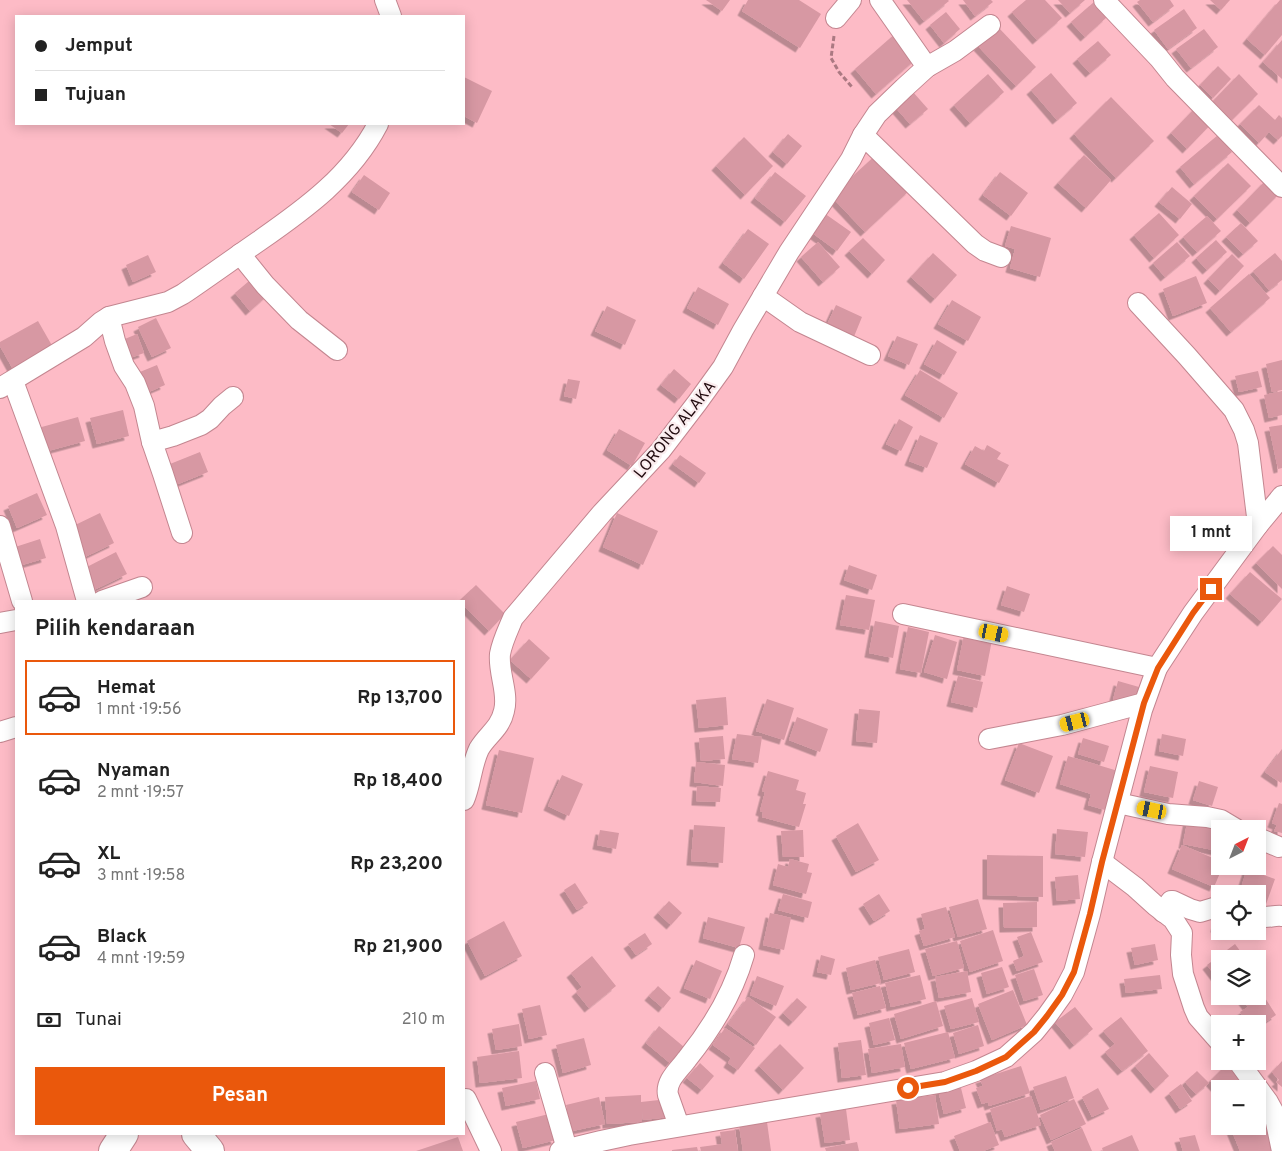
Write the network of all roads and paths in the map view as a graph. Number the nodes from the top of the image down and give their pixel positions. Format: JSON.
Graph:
{"nodes":[{"id":1,"x":385,"y":0,"type":"edge"},
{"id":2,"x":851,"y":0,"type":"edge"},
{"id":3,"x":880,"y":0,"type":"edge"},
{"id":4,"x":1104,"y":0,"type":"edge"},
{"id":5,"x":391,"y":15,"type":"edge"},
{"id":6,"x":836,"y":18,"type":"joint"},
{"id":7,"x":990,"y":25,"type":"dead end"},
{"id":8,"x":927,"y":67,"type":"junction"},
{"id":9,"x":852,"y":87,"type":"dead end"},
{"id":10,"x":377,"y":125,"type":"edge"},
{"id":11,"x":863,"y":135,"type":"junction"},
{"id":12,"x":1280,"y":181,"type":"edge"},
{"id":13,"x":240,"y":254,"type":"junction"},
{"id":14,"x":1001,"y":257,"type":"dead end"},
{"id":15,"x":763,"y":296,"type":"junction"},
{"id":16,"x":1138,"y":304,"type":"dead end"},
{"id":17,"x":109,"y":317,"type":"junction"},
{"id":18,"x":337,"y":350,"type":"dead end"},
{"id":19,"x":870,"y":355,"type":"dead end"},
{"id":20,"x":6,"y":385,"type":"edge"},
{"id":21,"x":233,"y":397,"type":"dead end"},
{"id":22,"x":152,"y":442,"type":"junction"},
{"id":23,"x":1282,"y":496,"type":"edge"},
{"id":24,"x":1258,"y":525,"type":"junction"},
{"id":25,"x":0,"y":526,"type":"edge"},
{"id":26,"x":182,"y":533,"type":"dead end"},
{"id":27,"x":142,"y":587,"type":"dead end"},
{"id":28,"x":22,"y":600,"type":"edge"},
{"id":29,"x":87,"y":600,"type":"edge"},
{"id":30,"x":105,"y":600,"type":"edge"},
{"id":31,"x":903,"y":614,"type":"dead end"},
{"id":32,"x":15,"y":620,"type":"edge"},
{"id":33,"x":0,"y":623,"type":"edge"},
{"id":34,"x":1158,"y":668,"type":"junction"},
{"id":35,"x":1144,"y":703,"type":"junction"},
{"id":36,"x":15,"y":727,"type":"edge"},
{"id":37,"x":0,"y":732,"type":"edge"},
{"id":38,"x":989,"y":739,"type":"dead end"},
{"id":39,"x":465,"y":798,"type":"edge"},
{"id":40,"x":1118,"y":803,"type":"junction"},
{"id":41,"x":1221,"y":820,"type":"edge"},
{"id":42,"x":1266,"y":841,"type":"edge"},
{"id":43,"x":1279,"y":847,"type":"dead end"},
{"id":44,"x":1102,"y":862,"type":"junction"},
{"id":45,"x":1211,"y":909,"type":"edge"},
{"id":46,"x":1163,"y":912,"type":"junction"},
{"id":47,"x":1282,"y":916,"type":"edge"},
{"id":48,"x":1266,"y":917,"type":"edge"},
{"id":49,"x":744,"y":955,"type":"dead end"},
{"id":50,"x":1211,"y":1032,"type":"edge"},
{"id":51,"x":1245,"y":1070,"type":"edge"},
{"id":52,"x":545,"y":1073,"type":"dead end"},
{"id":53,"x":466,"y":1099,"type":"dead end"},
{"id":54,"x":679,"y":1126,"type":"junction"},
{"id":55,"x":123,"y":1135,"type":"edge"},
{"id":56,"x":197,"y":1135,"type":"edge"},
{"id":57,"x":564,"y":1150,"type":"edge"},
{"id":58,"x":113,"y":1151,"type":"edge"},
{"id":59,"x":210,"y":1151,"type":"edge"},
{"id":60,"x":491,"y":1151,"type":"edge"},
{"id":61,"x":1282,"y":1151,"type":"edge"}],
"edges":[{"from":1,"to":5,"type":"street"},
{"from":2,"to":6,"type":"street"},
{"from":3,"to":8,"type":"street"},
{"from":4,"to":12,"type":"street"},
{"from":6,"to":9,"type":"path"},
{"from":7,"to":8,"type":"street","name":"LORONG ALAKA"},
{"from":8,"to":11,"type":"street","name":"LORONG ALAKA"},
{"from":10,"to":13,"type":"street"},
{"from":11,"to":14,"type":"street"},
{"from":11,"to":15,"type":"street","name":"LORONG ALAKA"},
{"from":13,"to":17,"type":"street"},
{"from":13,"to":18,"type":"street"},
{"from":15,"to":19,"type":"street"},
{"from":15,"to":39,"type":"street","name":"LORONG ALAKA"},
{"from":16,"to":24,"type":"street"},
{"from":17,"to":20,"type":"street"},
{"from":17,"to":22,"type":"street"},
{"from":20,"to":29,"type":"street"},
{"from":21,"to":22,"type":"street"},
{"from":22,"to":26,"type":"street"},
{"from":23,"to":24,"type":"street"},
{"from":24,"to":34,"type":"street"},
{"from":25,"to":28,"type":"street"},
{"from":27,"to":30,"type":"street"},
{"from":31,"to":34,"type":"street"},
{"from":32,"to":33,"type":"street"},
{"from":34,"to":35,"type":"street"},
{"from":35,"to":38,"type":"street"},
{"from":35,"to":40,"type":"street"},
{"from":36,"to":37,"type":"street"},
{"from":40,"to":41,"type":"street"},
{"from":40,"to":44,"type":"street"},
{"from":42,"to":43,"type":"street"},
{"from":44,"to":46,"type":"street"},
{"from":44,"to":54,"type":"street"},
{"from":45,"to":46,"type":"street"},
{"from":46,"to":50,"type":"street"},
{"from":47,"to":48,"type":"street"},
{"from":49,"to":54,"type":"street"},
{"from":51,"to":61,"type":"street"},
{"from":52,"to":57,"type":"street"},
{"from":53,"to":60,"type":"street"},
{"from":54,"to":57,"type":"street"},
{"from":55,"to":58,"type":"street"},
{"from":56,"to":59,"type":"street"}]}
